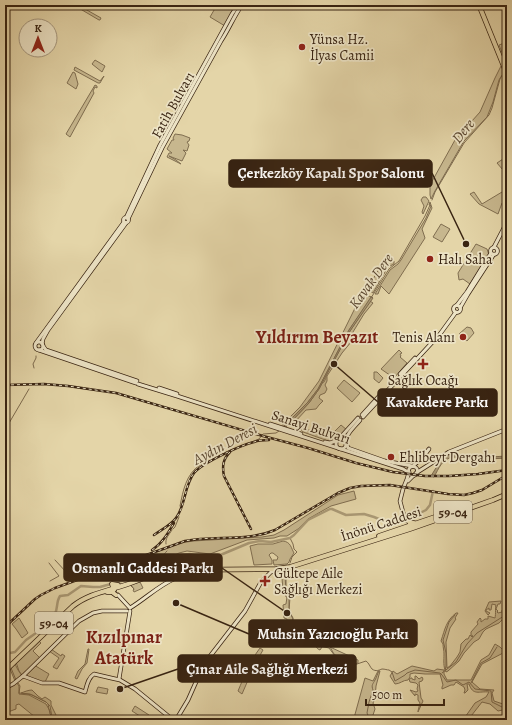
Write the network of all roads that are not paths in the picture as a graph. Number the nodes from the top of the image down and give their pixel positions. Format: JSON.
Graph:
{"nodes":[{"id":1,"x":238,"y":5,"type":"edge"},
{"id":2,"x":242,"y":5,"type":"edge"},
{"id":3,"x":480,"y":5,"type":"edge"},
{"id":4,"x":225,"y":32,"type":"junction"},
{"id":5,"x":507,"y":72,"type":"edge"},
{"id":6,"x":507,"y":222,"type":"edge"},
{"id":7,"x":125,"y":223,"type":"junction"},
{"id":8,"x":507,"y":225,"type":"edge"},
{"id":9,"x":495,"y":251,"type":"junction"},
{"id":10,"x":458,"y":306,"type":"junction"},
{"id":11,"x":455,"y":312,"type":"junction"},
{"id":12,"x":36,"y":343,"type":"junction"},
{"id":13,"x":42,"y":345,"type":"junction"},
{"id":14,"x":39,"y":350,"type":"junction"},
{"id":15,"x":136,"y":383,"type":"junction"},
{"id":16,"x":359,"y":419,"type":"junction"},
{"id":17,"x":279,"y":427,"type":"junction"},
{"id":18,"x":507,"y":429,"type":"edge"},
{"id":19,"x":338,"y":440,"type":"junction"},
{"id":20,"x":346,"y":444,"type":"junction"},
{"id":21,"x":340,"y":448,"type":"junction"},
{"id":22,"x":429,"y":465,"type":"junction"},
{"id":23,"x":415,"y":468,"type":"junction"},
{"id":24,"x":408,"y":472,"type":"junction"},
{"id":25,"x":415,"y":474,"type":"junction"},
{"id":26,"x":507,"y":493,"type":"edge"},
{"id":27,"x":404,"y":513,"type":"junction"},
{"id":28,"x":406,"y":519,"type":"junction"},
{"id":29,"x":420,"y":522,"type":"junction"},
{"id":30,"x":409,"y":528,"type":"junction"},
{"id":31,"x":398,"y":530,"type":"junction"},
{"id":32,"x":291,"y":566,"type":"junction"},
{"id":33,"x":206,"y":569,"type":"junction"},
{"id":34,"x":274,"y":570,"type":"junction"},
{"id":35,"x":125,"y":585,"type":"junction"},
{"id":36,"x":111,"y":587,"type":"junction"},
{"id":37,"x":96,"y":593,"type":"junction"},
{"id":38,"x":117,"y":595,"type":"junction"},
{"id":39,"x":129,"y":610,"type":"junction"},
{"id":40,"x":5,"y":670,"type":"edge"},
{"id":41,"x":23,"y":676,"type":"junction"},
{"id":42,"x":117,"y":679,"type":"junction"},
{"id":43,"x":5,"y":688,"type":"edge"},
{"id":44,"x":174,"y":720,"type":"edge"}],
"edges":[{"from":1,"to":4,"type":"main road","name":"Fatih Bulvarı"},
{"from":2,"to":4,"type":"main road","name":"Fatih Bulvarı"},
{"from":3,"to":5,"type":"main road"},
{"from":4,"to":7,"type":"main road","name":"Fatih Bulvarı"},
{"from":6,"to":9,"type":"main road"},
{"from":7,"to":12,"type":"main road","name":"Fatih Bulvarı"},
{"from":7,"to":13,"type":"main road","name":"Fatih Bulvarı"},
{"from":8,"to":9,"type":"main road"},
{"from":9,"to":10,"type":"main road"},
{"from":10,"to":11,"type":"main road"},
{"from":10,"to":11,"type":"main road"},
{"from":11,"to":16,"type":"main road"},
{"from":12,"to":13,"type":"main road"},
{"from":12,"to":14,"type":"main road"},
{"from":13,"to":14,"type":"main road"},
{"from":13,"to":15,"type":"main road","name":"Sanayi Bulvarı"},
{"from":14,"to":15,"type":"main road","name":"Sanayi Bulvarı"},
{"from":15,"to":17,"type":"main road","name":"Sanayi Bulvarı"},
{"from":16,"to":19,"type":"main road"},
{"from":16,"to":20,"type":"main road"},
{"from":17,"to":19,"type":"main road","name":"Sanayi Bulvarı"},
{"from":17,"to":21,"type":"main road","name":"Sanayi Bulvarı"},
{"from":18,"to":22,"type":"main road"},
{"from":19,"to":20,"type":"main road"},
{"from":19,"to":21,"type":"main road"},
{"from":20,"to":21,"type":"main road"},
{"from":20,"to":23,"type":"main road","name":"Sanayi Bulvarı"},
{"from":21,"to":24,"type":"main road","name":"Sanayi Bulvarı"},
{"from":22,"to":23,"type":"main road"},
{"from":22,"to":25,"type":"main road"},
{"from":23,"to":23,"type":"main road"},
{"from":23,"to":24,"type":"main road"},
{"from":23,"to":25,"type":"main road"},
{"from":24,"to":25,"type":"main road","name":"Sanayi Bulvarı"},
{"from":24,"to":27,"type":"main road"},
{"from":25,"to":27,"type":"main road"},
{"from":26,"to":29,"type":"main road","name":"İnönü Caddesi","number":"59-04"},
{"from":26,"to":30,"type":"main road","name":"İnönü Caddesi","number":"59-04"},
{"from":27,"to":28,"type":"main road"},
{"from":28,"to":29,"type":"main road"},
{"from":28,"to":30,"type":"main road"},
{"from":28,"to":31,"type":"main road"},
{"from":29,"to":30,"type":"main road","name":"İnönü Caddesi","number":"59-04"},
{"from":30,"to":31,"type":"main road","name":"İnönü Caddesi","number":"59-04"},
{"from":30,"to":32,"type":"main road","name":"İnönü Caddesi","number":"59-04"},
{"from":31,"to":32,"type":"main road","name":"İnönü Caddesi","number":"59-04"},
{"from":32,"to":34,"type":"main road","name":"İnönü Caddesi","number":"59-04"},
{"from":33,"to":34,"type":"main road","number":"59-04"},
{"from":33,"to":35,"type":"main road","number":"59-04"},
{"from":33,"to":39,"type":"main road"},
{"from":34,"to":36,"type":"main road","number":"59-04"},
{"from":34,"to":44,"type":"main road"},
{"from":35,"to":36,"type":"main road","number":"59-04"},
{"from":35,"to":38,"type":"main road"},
{"from":36,"to":37,"type":"main road","number":"59-04"},
{"from":36,"to":38,"type":"main road"},
{"from":37,"to":38,"type":"main road"},
{"from":37,"to":40,"type":"main road","number":"59-04"},
{"from":38,"to":39,"type":"main road"},
{"from":39,"to":41,"type":"main road"},
{"from":39,"to":42,"type":"main road"},
{"from":41,"to":42,"type":"main road"},
{"from":41,"to":43,"type":"main road"},
{"from":42,"to":44,"type":"main road"}]}
